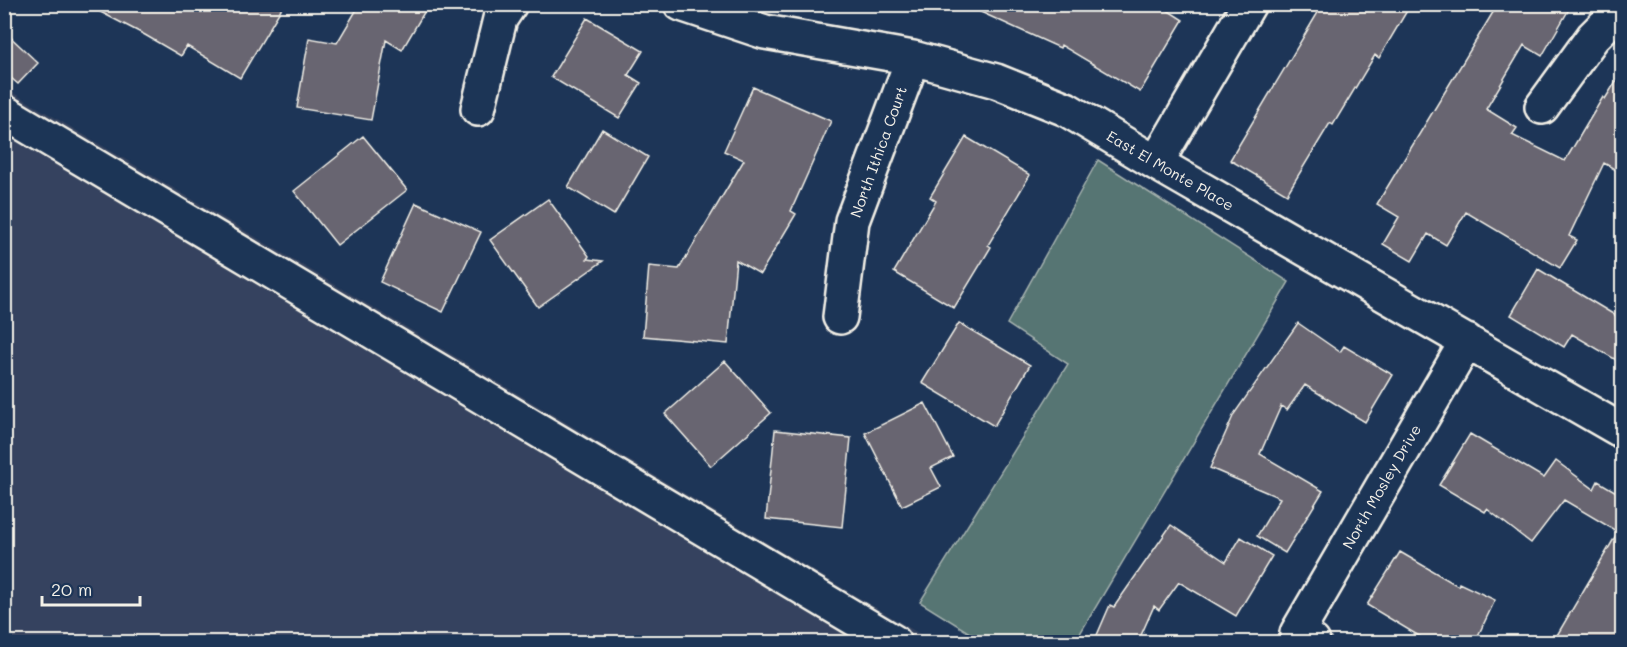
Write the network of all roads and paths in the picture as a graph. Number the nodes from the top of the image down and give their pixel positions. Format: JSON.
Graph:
{"nodes":[{"id":1,"x":510,"y":4,"type":"edge"},
{"id":2,"x":681,"y":4,"type":"edge"},
{"id":3,"x":1249,"y":4,"type":"edge"},
{"id":4,"x":1623,"y":15,"type":"edge"},
{"id":5,"x":913,"y":58,"type":"junction"},
{"id":6,"x":1542,"y":107,"type":"dead end"},
{"id":7,"x":478,"y":109,"type":"dead end"},
{"id":8,"x":4,"y":112,"type":"edge"},
{"id":9,"x":1156,"y":163,"type":"junction"},
{"id":10,"x":840,"y":317,"type":"dead end"},
{"id":11,"x":1467,"y":341,"type":"junction"},
{"id":12,"x":1623,"y":431,"type":"edge"},
{"id":13,"x":1305,"y":638,"type":"edge"},
{"id":14,"x":894,"y":642,"type":"edge"}],
"edges":[{"from":1,"to":7,"type":"street"},
{"from":2,"to":5,"type":"street","name":"East El Monte Place"},
{"from":3,"to":9,"type":"street"},
{"from":4,"to":6,"type":"street"},
{"from":5,"to":9,"type":"street","name":"East El Monte Place"},
{"from":5,"to":10,"type":"street","name":"North Ithica Court"},
{"from":8,"to":14,"type":"street"},
{"from":9,"to":11,"type":"street","name":"East El Monte Place"},
{"from":11,"to":12,"type":"street","name":"East El Monte Place"},
{"from":11,"to":13,"type":"street","name":"North Mosley Drive"}]}
